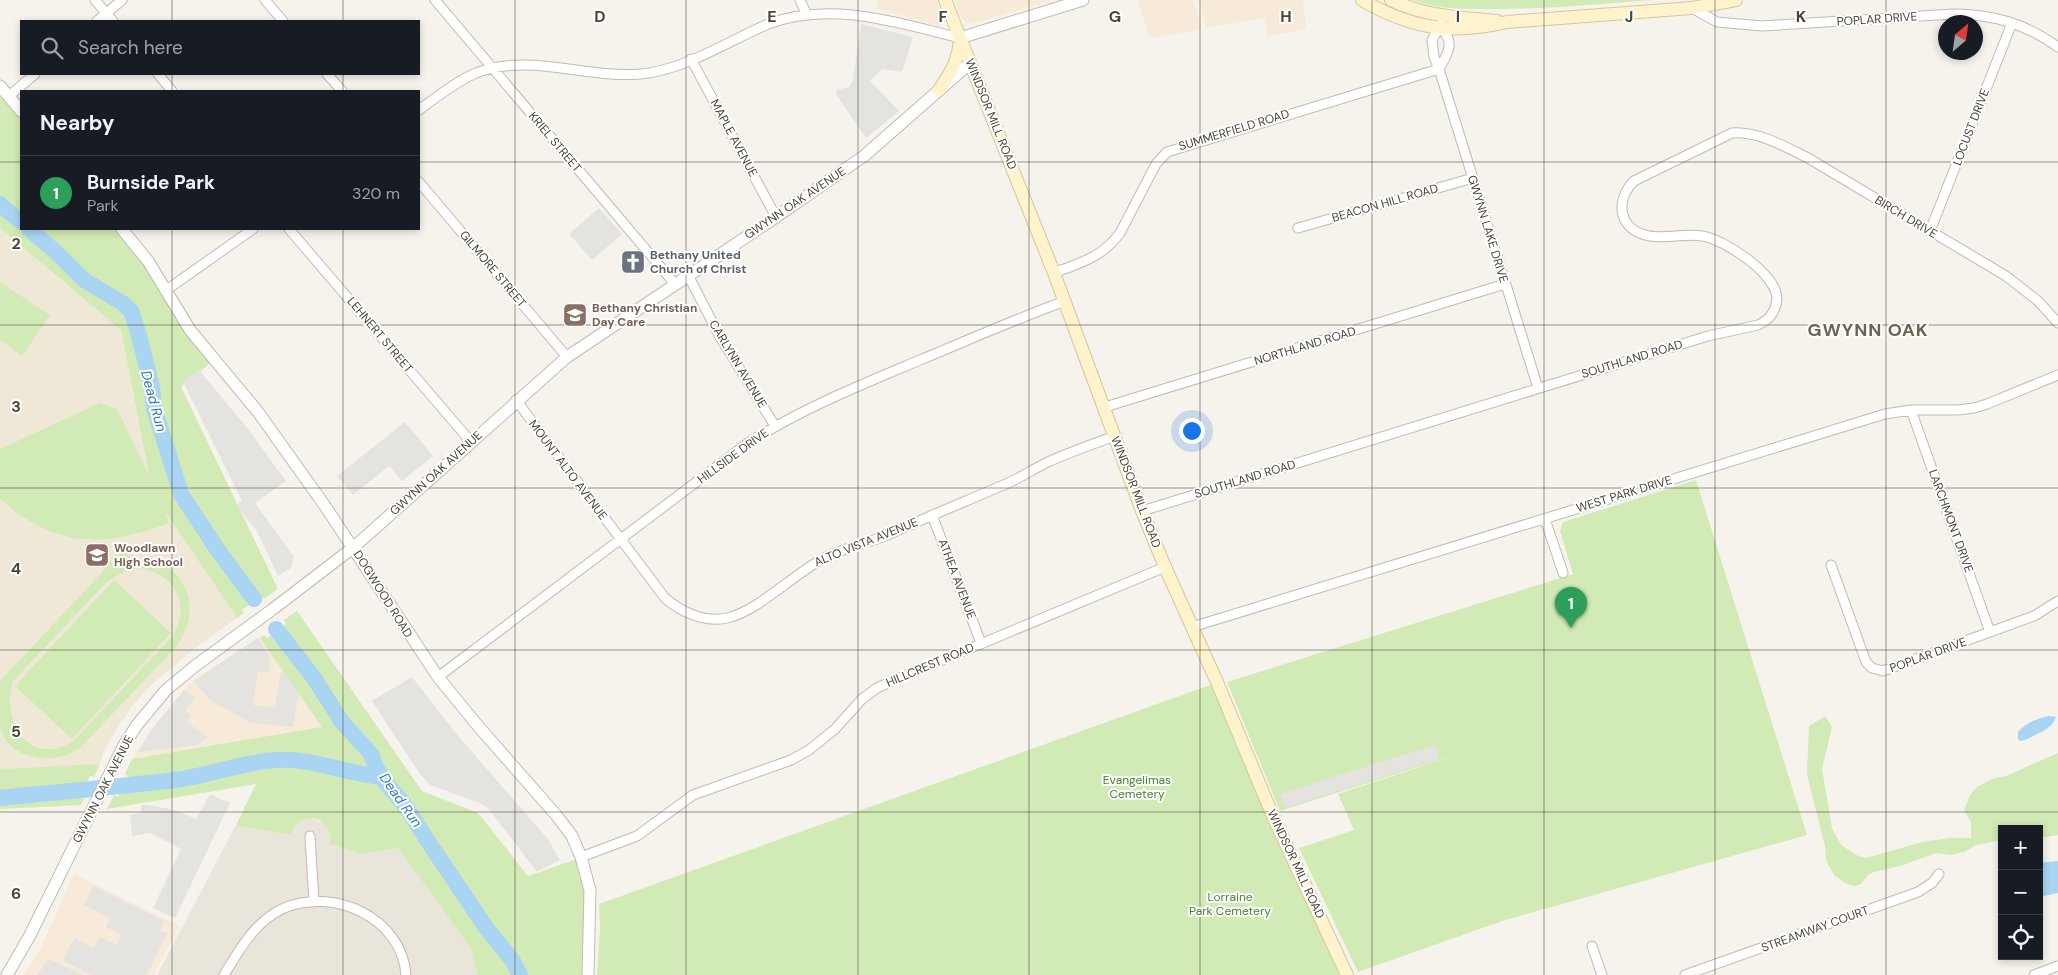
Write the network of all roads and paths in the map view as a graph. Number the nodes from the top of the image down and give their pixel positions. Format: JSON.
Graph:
{"nodes":[{"id":1,"x":95,"y":0,"type":"edge"},
{"id":2,"x":122,"y":0,"type":"edge"},
{"id":3,"x":265,"y":0,"type":"edge"},
{"id":4,"x":435,"y":0,"type":"edge"},
{"id":5,"x":800,"y":0,"type":"edge"},
{"id":6,"x":945,"y":0,"type":"edge"},
{"id":7,"x":1083,"y":0,"type":"edge"},
{"id":8,"x":1362,"y":0,"type":"edge"},
{"id":9,"x":1391,"y":0,"type":"edge"},
{"id":10,"x":1736,"y":0,"type":"edge"},
{"id":11,"x":1692,"y":8,"type":"junction"},
{"id":12,"x":107,"y":13,"type":"junction"},
{"id":13,"x":806,"y":13,"type":"junction"},
{"id":14,"x":98,"y":20,"type":"edge"},
{"id":15,"x":112,"y":20,"type":"edge"},
{"id":16,"x":282,"y":20,"type":"edge"},
{"id":17,"x":1441,"y":22,"type":"junction"},
{"id":18,"x":2012,"y":23,"type":"junction"},
{"id":19,"x":960,"y":38,"type":"junction"},
{"id":20,"x":2058,"y":47,"type":"edge"},
{"id":21,"x":691,"y":59,"type":"junction"},
{"id":22,"x":970,"y":63,"type":"junction"},
{"id":23,"x":492,"y":68,"type":"junction"},
{"id":24,"x":1439,"y":69,"type":"junction"},
{"id":25,"x":34,"y":75,"type":"edge"},
{"id":26,"x":159,"y":75,"type":"edge"},
{"id":27,"x":328,"y":75,"type":"edge"},
{"id":28,"x":0,"y":86,"type":"edge"},
{"id":29,"x":171,"y":90,"type":"edge"},
{"id":30,"x":341,"y":90,"type":"edge"},
{"id":31,"x":939,"y":90,"type":"junction"},
{"id":32,"x":9,"y":96,"type":"junction"},
{"id":33,"x":420,"y":109,"type":"edge"},
{"id":34,"x":20,"y":110,"type":"edge"},
{"id":35,"x":1741,"y":132,"type":"joint"},
{"id":36,"x":1473,"y":178,"type":"junction"},
{"id":37,"x":420,"y":183,"type":"edge"},
{"id":38,"x":776,"y":217,"type":"junction"},
{"id":39,"x":1298,"y":228,"type":"dead end"},
{"id":40,"x":123,"y":230,"type":"edge"},
{"id":41,"x":252,"y":230,"type":"edge"},
{"id":42,"x":290,"y":230,"type":"edge"},
{"id":43,"x":1930,"y":231,"type":"junction"},
{"id":44,"x":1054,"y":273,"type":"junction"},
{"id":45,"x":688,"y":275,"type":"junction"},
{"id":46,"x":675,"y":284,"type":"junction"},
{"id":47,"x":1505,"y":284,"type":"junction"},
{"id":48,"x":165,"y":291,"type":"junction"},
{"id":49,"x":1065,"y":301,"type":"junction"},
{"id":50,"x":2058,"y":323,"type":"edge"},
{"id":51,"x":567,"y":357,"type":"junction"},
{"id":52,"x":2058,"y":375,"type":"edge"},
{"id":53,"x":1538,"y":388,"type":"junction"},
{"id":54,"x":516,"y":400,"type":"junction"},
{"id":55,"x":1105,"y":407,"type":"junction"},
{"id":56,"x":1911,"y":410,"type":"junction"},
{"id":57,"x":776,"y":426,"type":"junction"},
{"id":58,"x":1115,"y":436,"type":"junction"},
{"id":59,"x":471,"y":442,"type":"junction"},
{"id":60,"x":1142,"y":511,"type":"junction"},
{"id":61,"x":932,"y":515,"type":"junction"},
{"id":62,"x":1546,"y":518,"type":"junction"},
{"id":63,"x":620,"y":540,"type":"junction"},
{"id":64,"x":354,"y":547,"type":"junction"},
{"id":65,"x":1831,"y":564,"type":"dead end"},
{"id":66,"x":1165,"y":567,"type":"junction"},
{"id":67,"x":1563,"y":573,"type":"dead end"},
{"id":68,"x":2058,"y":601,"type":"edge"},
{"id":69,"x":1192,"y":627,"type":"junction"},
{"id":70,"x":1990,"y":632,"type":"junction"},
{"id":71,"x":981,"y":643,"type":"junction"},
{"id":72,"x":438,"y":677,"type":"junction"},
{"id":73,"x":310,"y":836,"type":"dead end"},
{"id":74,"x":581,"y":857,"type":"junction"},
{"id":75,"x":1939,"y":874,"type":"dead end"},
{"id":76,"x":314,"y":902,"type":"junction"},
{"id":77,"x":1592,"y":946,"type":"dead end"},
{"id":78,"x":2058,"y":966,"type":"edge"},
{"id":79,"x":7,"y":975,"type":"edge"},
{"id":80,"x":224,"y":975,"type":"edge"},
{"id":81,"x":406,"y":975,"type":"edge"},
{"id":82,"x":588,"y":975,"type":"edge"},
{"id":83,"x":1347,"y":975,"type":"edge"},
{"id":84,"x":1602,"y":975,"type":"edge"},
{"id":85,"x":1685,"y":975,"type":"edge"},
{"id":86,"x":2034,"y":975,"type":"edge"}],
"edges":[{"from":1,"to":12,"type":"street"},
{"from":2,"to":12,"type":"street"},
{"from":3,"to":16,"type":"street"},
{"from":4,"to":23,"type":"street","name":"KRIEL STREET"},
{"from":5,"to":13,"type":"street"},
{"from":6,"to":19,"type":"main road","name":"WINDSOR MILL ROAD"},
{"from":7,"to":19,"type":"street"},
{"from":8,"to":17,"type":"main road"},
{"from":9,"to":17,"type":"main road"},
{"from":10,"to":11,"type":"main road"},
{"from":11,"to":17,"type":"main road"},
{"from":11,"to":18,"type":"street","name":"POPLAR DRIVE"},
{"from":12,"to":14,"type":"street"},
{"from":12,"to":15,"type":"street"},
{"from":13,"to":19,"type":"street"},
{"from":13,"to":21,"type":"street"},
{"from":17,"to":24,"type":"street","name":"GWYNN LAKE DRIVE"},
{"from":17,"to":24,"type":"street"},
{"from":18,"to":20,"type":"street","name":"POPLAR DRIVE"},
{"from":18,"to":43,"type":"street","name":"LOCUST DRIVE"},
{"from":19,"to":22,"type":"main road","name":"WINDSOR MILL ROAD"},
{"from":19,"to":31,"type":"main road"},
{"from":21,"to":23,"type":"street"},
{"from":21,"to":38,"type":"street","name":"MAPLE AVENUE"},
{"from":22,"to":31,"type":"street","name":"GWYNN OAK AVENUE"},
{"from":22,"to":44,"type":"main road","name":"WINDSOR MILL ROAD"},
{"from":23,"to":33,"type":"street"},
{"from":23,"to":46,"type":"street","name":"KRIEL STREET"},
{"from":24,"to":36,"type":"street","name":"GWYNN LAKE DRIVE"},
{"from":24,"to":44,"type":"street","name":"SUMMERFIELD ROAD"},
{"from":25,"to":32,"type":"street"},
{"from":26,"to":29,"type":"street"},
{"from":27,"to":30,"type":"street"},
{"from":28,"to":32,"type":"street"},
{"from":31,"to":38,"type":"street","name":"GWYNN OAK AVENUE"},
{"from":32,"to":34,"type":"street"},
{"from":35,"to":43,"type":"street","name":"BIRCH DRIVE"},
{"from":35,"to":53,"type":"street","name":"SOUTHLAND ROAD"},
{"from":36,"to":39,"type":"street","name":"BEACON HILL ROAD"},
{"from":36,"to":47,"type":"street","name":"GWYNN LAKE DRIVE"},
{"from":37,"to":51,"type":"street","name":"GILMORE STREET"},
{"from":38,"to":45,"type":"street","name":"GWYNN OAK AVENUE"},
{"from":40,"to":48,"type":"street","name":"DOGWOOD ROAD"},
{"from":41,"to":48,"type":"street"},
{"from":42,"to":59,"type":"street","name":"LEHNERT STREET"},
{"from":43,"to":50,"type":"street","name":"BIRCH DRIVE"},
{"from":44,"to":49,"type":"main road","name":"WINDSOR MILL ROAD"},
{"from":45,"to":46,"type":"street","name":"GWYNN OAK AVENUE"},
{"from":45,"to":57,"type":"street","name":"CARLYNN AVENUE"},
{"from":46,"to":51,"type":"street","name":"GWYNN OAK AVENUE"},
{"from":47,"to":53,"type":"street","name":"GWYNN LAKE DRIVE"},
{"from":47,"to":55,"type":"street","name":"NORTHLAND ROAD"},
{"from":48,"to":64,"type":"street","name":"DOGWOOD ROAD"},
{"from":49,"to":55,"type":"main road","name":"WINDSOR MILL ROAD"},
{"from":49,"to":57,"type":"street","name":"HILLSIDE DRIVE"},
{"from":51,"to":54,"type":"street","name":"GWYNN OAK AVENUE"},
{"from":52,"to":56,"type":"street","name":"WEST PARK DRIVE"},
{"from":53,"to":60,"type":"street","name":"SOUTHLAND ROAD"},
{"from":54,"to":59,"type":"street","name":"GWYNN OAK AVENUE"},
{"from":54,"to":63,"type":"street","name":"MOUNT ALTO AVENUE"},
{"from":55,"to":58,"type":"main road","name":"WINDSOR MILL ROAD"},
{"from":56,"to":62,"type":"street","name":"WEST PARK DRIVE"},
{"from":56,"to":70,"type":"street","name":"LARCHMONT DRIVE"},
{"from":57,"to":63,"type":"street","name":"HILLSIDE DRIVE"},
{"from":58,"to":60,"type":"main road","name":"WINDSOR MILL ROAD"},
{"from":58,"to":61,"type":"street","name":"ALTO VISTA AVENUE"},
{"from":59,"to":64,"type":"street","name":"GWYNN OAK AVENUE"},
{"from":60,"to":66,"type":"main road","name":"WINDSOR MILL ROAD"},
{"from":61,"to":63,"type":"street","name":"ALTO VISTA AVENUE"},
{"from":61,"to":71,"type":"street","name":"ATHEA AVENUE"},
{"from":62,"to":67,"type":"street"},
{"from":62,"to":69,"type":"street","name":"WEST PARK DRIVE"},
{"from":63,"to":72,"type":"street","name":"HILLSIDE DRIVE"},
{"from":64,"to":72,"type":"street","name":"DOGWOOD ROAD"},
{"from":64,"to":79,"type":"street","name":"GWYNN OAK AVENUE"},
{"from":65,"to":70,"type":"street","name":"POPLAR DRIVE"},
{"from":66,"to":69,"type":"main road","name":"WINDSOR MILL ROAD"},
{"from":66,"to":71,"type":"street","name":"HILLCREST ROAD"},
{"from":68,"to":70,"type":"street","name":"POPLAR DRIVE"},
{"from":69,"to":83,"type":"main road","name":"WINDSOR MILL ROAD"},
{"from":71,"to":74,"type":"street","name":"HILLCREST ROAD"},
{"from":72,"to":74,"type":"street","name":"DOGWOOD ROAD"},
{"from":73,"to":76,"type":"street"},
{"from":74,"to":82,"type":"street","name":"DOGWOOD ROAD"},
{"from":75,"to":85,"type":"street","name":"STREAMWAY COURT"},
{"from":76,"to":80,"type":"street"},
{"from":76,"to":81,"type":"street"},
{"from":77,"to":84,"type":"street"},
{"from":78,"to":86,"type":"street"}]}
